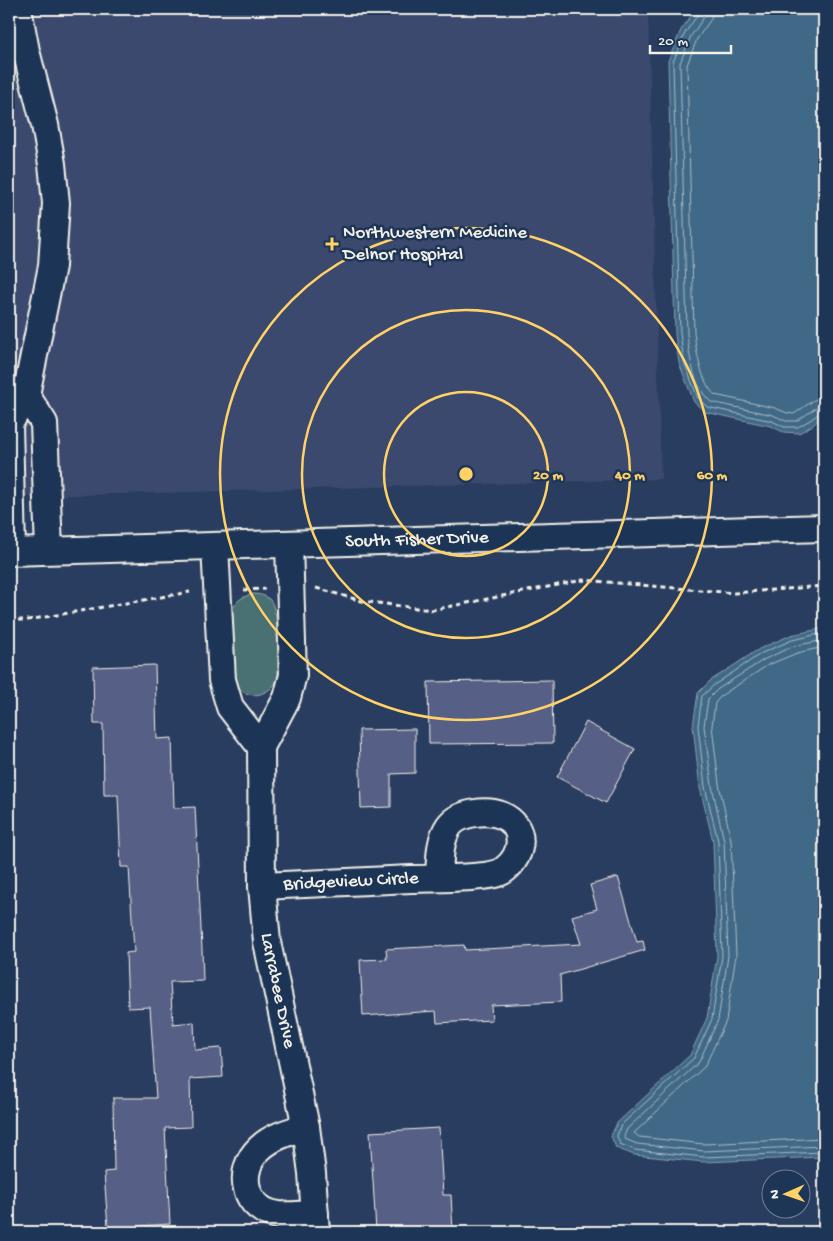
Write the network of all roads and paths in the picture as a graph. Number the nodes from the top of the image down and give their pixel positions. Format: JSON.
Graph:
{"nodes":[{"id":1,"x":18,"y":9,"type":"edge"},
{"id":2,"x":18,"y":395,"type":"edge"},
{"id":3,"x":824,"y":528,"type":"edge"},
{"id":4,"x":289,"y":544,"type":"junction"},
{"id":5,"x":215,"y":546,"type":"junction"},
{"id":6,"x":49,"y":550,"type":"junction"},
{"id":7,"x":10,"y":552,"type":"edge"},
{"id":8,"x":824,"y":586,"type":"edge"},
{"id":9,"x":290,"y":588,"type":"junction"},
{"id":10,"x":217,"y":591,"type":"junction"},
{"id":11,"x":9,"y":620,"type":"edge"},
{"id":12,"x":260,"y":748,"type":"junction"},
{"id":13,"x":439,"y":878,"type":"dead end"},
{"id":14,"x":262,"y":886,"type":"junction"},
{"id":15,"x":306,"y":1127,"type":"junction"},
{"id":16,"x":315,"y":1223,"type":"edge"}],
"edges":[{"from":1,"to":2,"type":"street"},
{"from":2,"to":6,"type":"street"},
{"from":2,"to":7,"type":"street"},
{"from":3,"to":4,"type":"street","name":"South Fisher Drive"},
{"from":4,"to":5,"type":"street","name":"South Fisher Drive"},
{"from":4,"to":9,"type":"street","name":"Larrabee Drive"},
{"from":5,"to":6,"type":"street","name":"South Fisher Drive"},
{"from":5,"to":10,"type":"street"},
{"from":6,"to":7,"type":"street","name":"South Fisher Drive"},
{"from":8,"to":9,"type":"path"},
{"from":9,"to":10,"type":"path"},
{"from":9,"to":12,"type":"street","name":"Larrabee Drive"},
{"from":10,"to":11,"type":"path"},
{"from":10,"to":12,"type":"street"},
{"from":12,"to":14,"type":"street","name":"Larrabee Drive"},
{"from":13,"to":14,"type":"street","name":"Bridgeview Circle"},
{"from":14,"to":15,"type":"street","name":"Larrabee Drive"},
{"from":15,"to":16,"type":"street","name":"Larrabee Drive"},
{"from":15,"to":16,"type":"street"}]}
